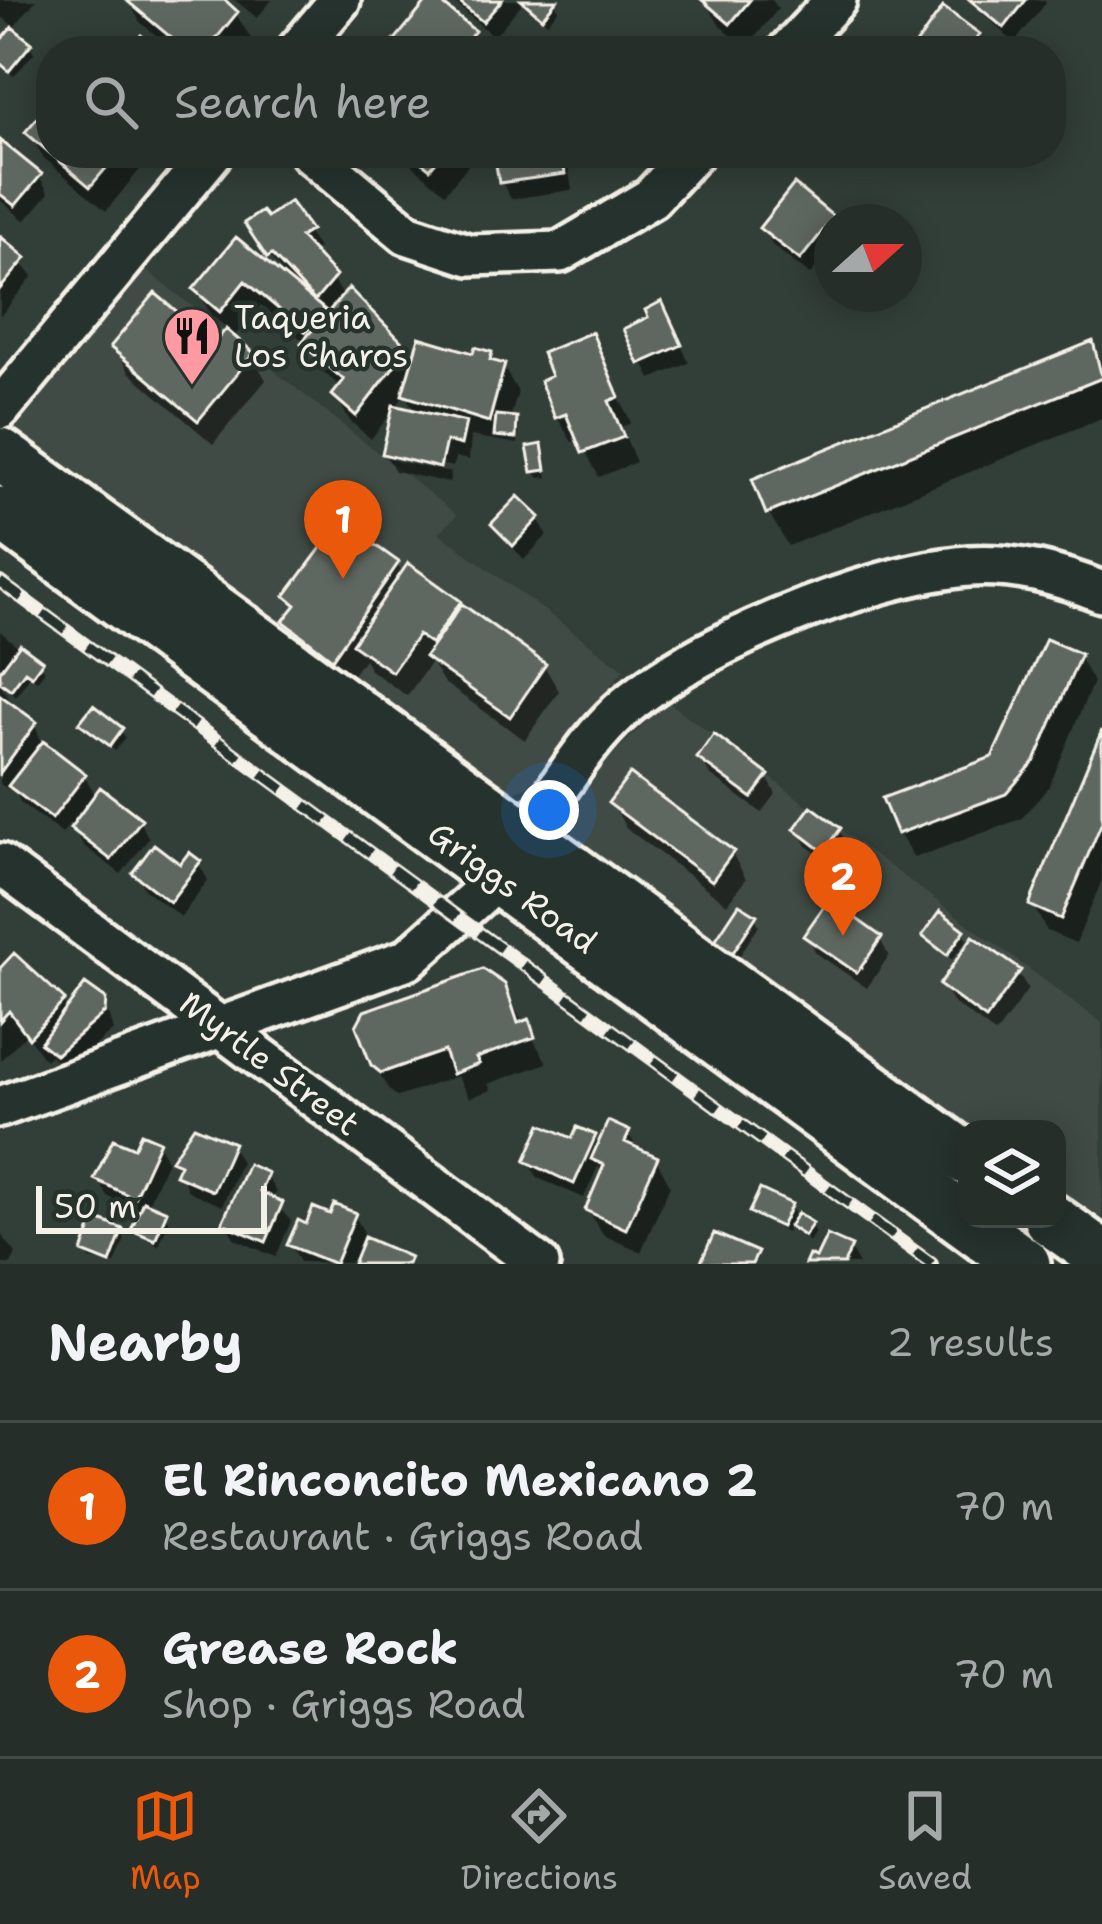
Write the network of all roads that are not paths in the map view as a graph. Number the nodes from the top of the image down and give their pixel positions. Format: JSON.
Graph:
{"nodes":[{"id":1,"x":340,"y":0,"type":"edge"},
{"id":2,"x":836,"y":0,"type":"edge"},
{"id":3,"x":310,"y":36,"type":"edge"},
{"id":4,"x":802,"y":36,"type":"edge"},
{"id":5,"x":200,"y":168,"type":"edge"},
{"id":6,"x":328,"y":168,"type":"edge"},
{"id":7,"x":679,"y":168,"type":"edge"},
{"id":8,"x":0,"y":409,"type":"edge"},
{"id":9,"x":0,"y":454,"type":"edge"},
{"id":10,"x":0,"y":513,"type":"edge"},
{"id":11,"x":1102,"y":592,"type":"edge"},
{"id":12,"x":227,"y":650,"type":"junction"},
{"id":13,"x":513,"y":856,"type":"junction"},
{"id":14,"x":0,"y":864,"type":"edge"},
{"id":15,"x":221,"y":1027,"type":"junction"},
{"id":16,"x":0,"y":1107,"type":"edge"},
{"id":17,"x":958,"y":1153,"type":"edge"},
{"id":18,"x":958,"y":1212,"type":"edge"},
{"id":19,"x":978,"y":1228,"type":"edge"},
{"id":20,"x":1063,"y":1228,"type":"edge"},
{"id":21,"x":1102,"y":1256,"type":"edge"},
{"id":22,"x":539,"y":1264,"type":"edge"},
{"id":23,"x":1024,"y":1264,"type":"edge"}],
"edges":[{"from":1,"to":3,"type":"street"},
{"from":2,"to":4,"type":"street"},
{"from":5,"to":8,"type":"street"},
{"from":6,"to":7,"type":"street"},
{"from":9,"to":12,"type":"main road","name":"Griggs Road"},
{"from":10,"to":12,"type":"main road","name":"Griggs Road"},
{"from":11,"to":13,"type":"street"},
{"from":12,"to":13,"type":"main road","name":"Griggs Road"},
{"from":12,"to":13,"type":"main road","name":"Griggs Road"},
{"from":13,"to":15,"type":"street"},
{"from":13,"to":17,"type":"main road","name":"Griggs Road"},
{"from":13,"to":18,"type":"main road","name":"Griggs Road"},
{"from":14,"to":15,"type":"street","name":"Myrtle Street"},
{"from":15,"to":16,"type":"street"},
{"from":15,"to":22,"type":"street","name":"Myrtle Street"},
{"from":19,"to":23,"type":"main road","name":"Griggs Road"},
{"from":20,"to":21,"type":"main road"}]}
